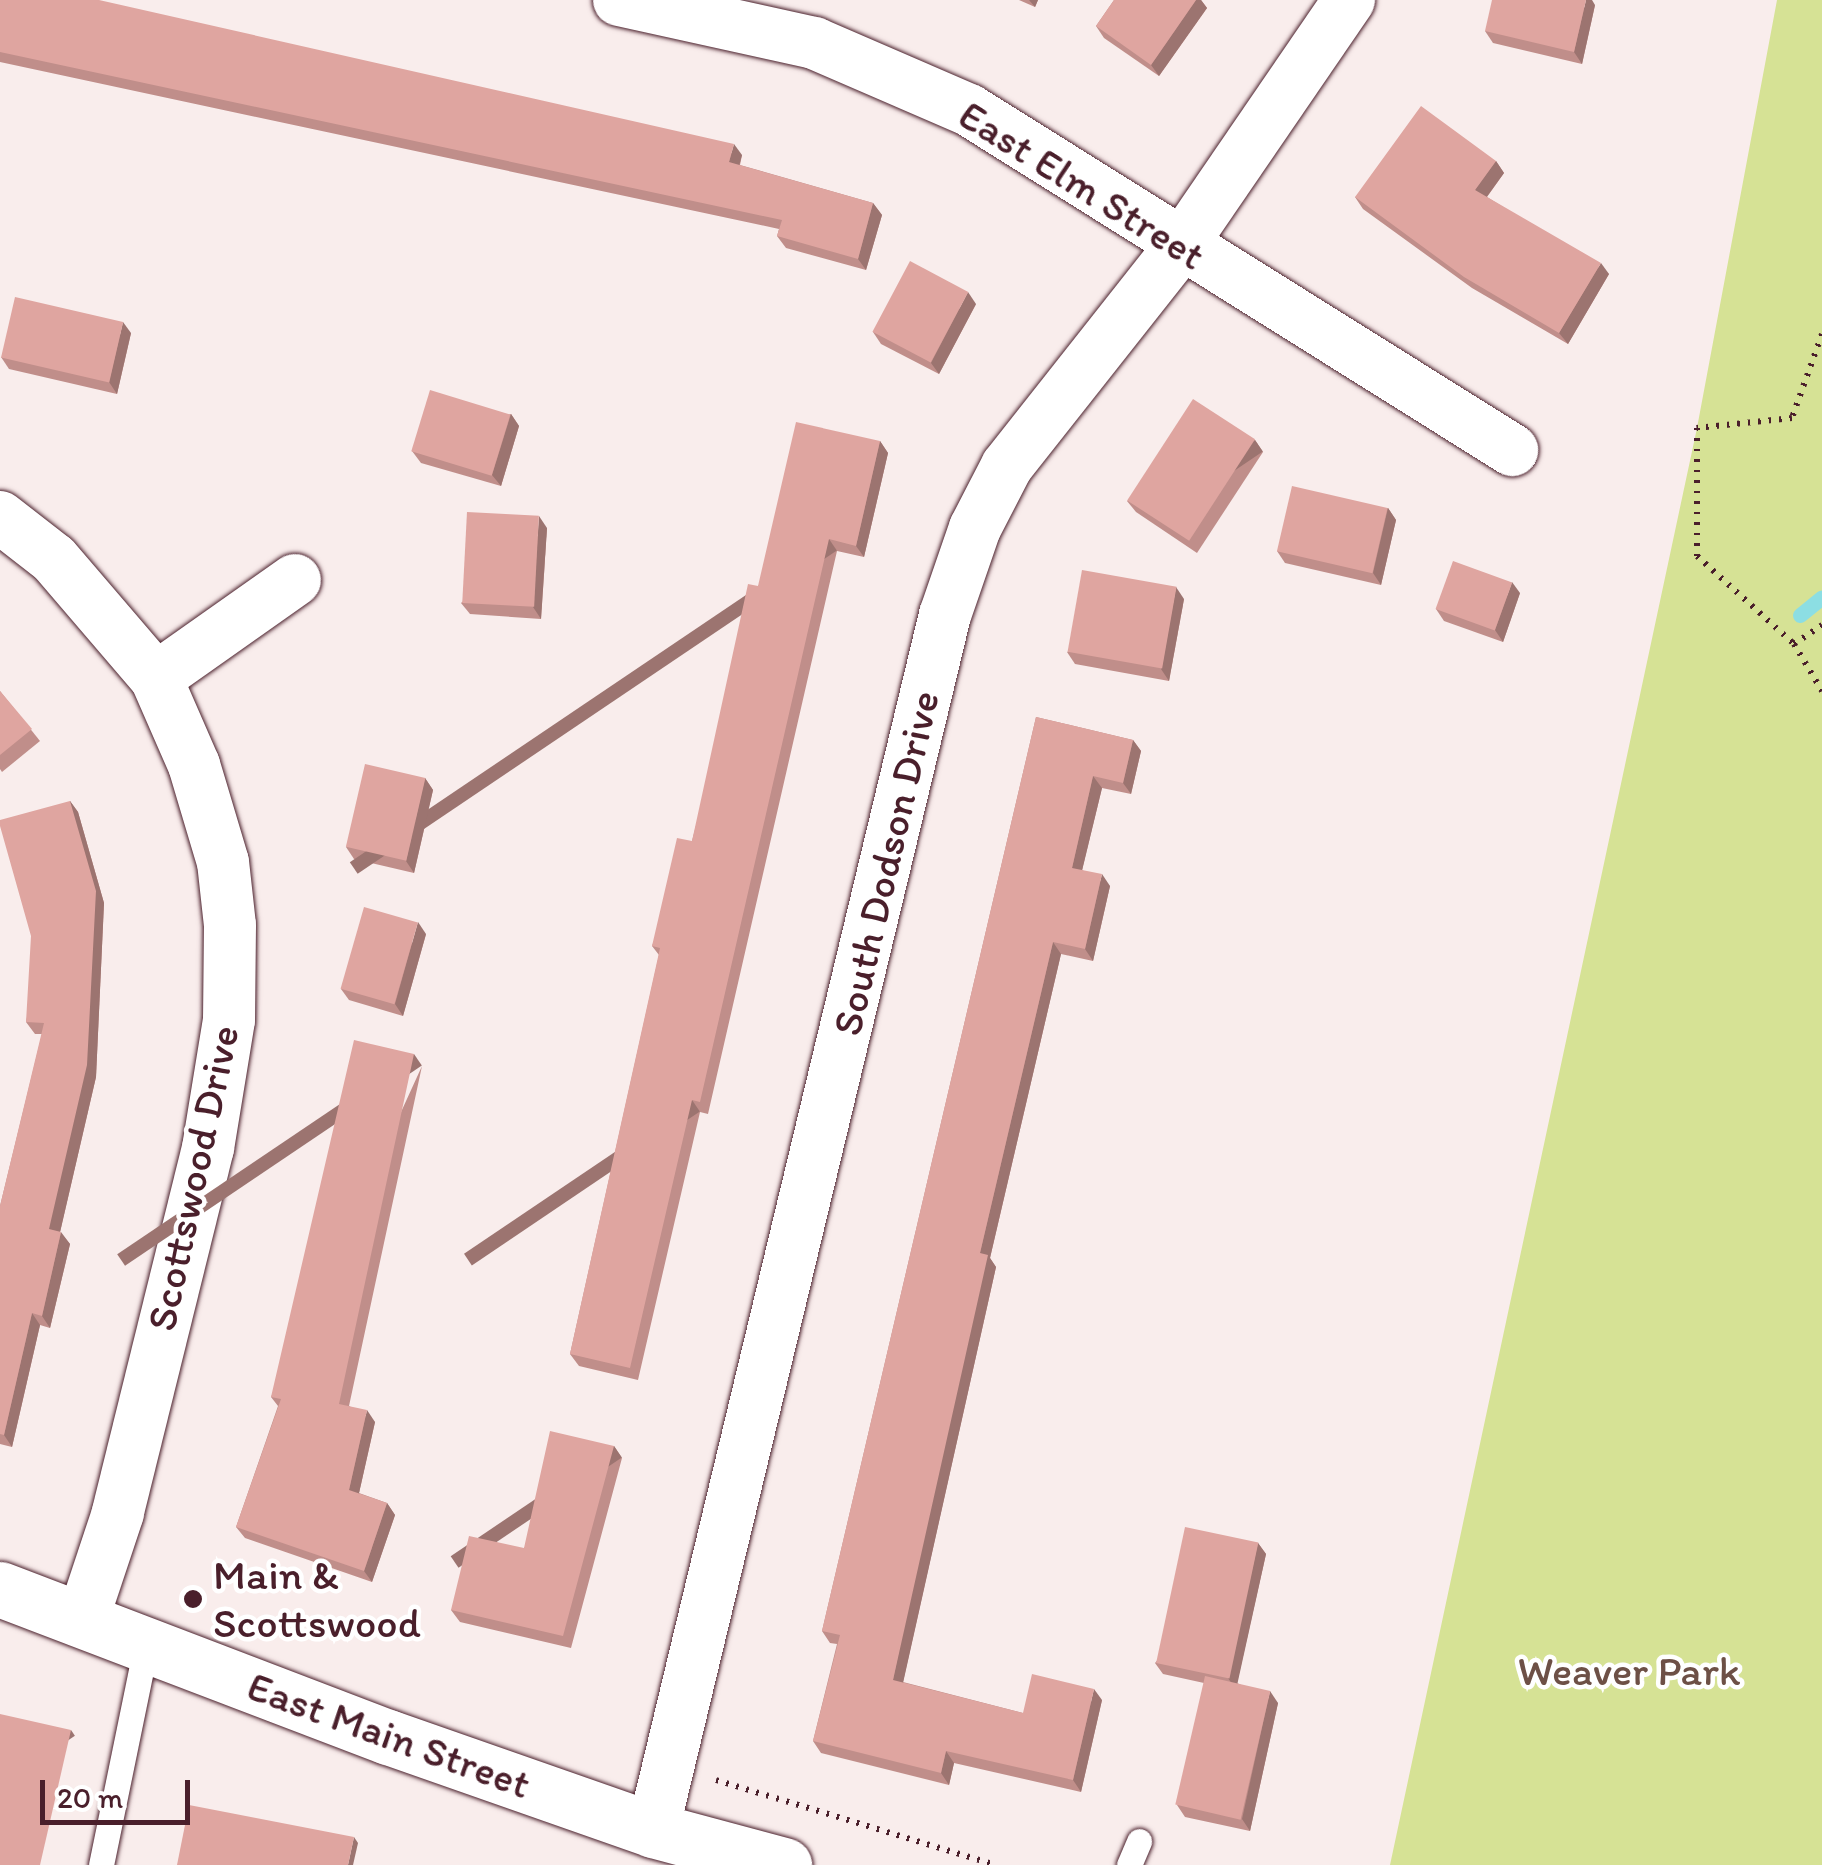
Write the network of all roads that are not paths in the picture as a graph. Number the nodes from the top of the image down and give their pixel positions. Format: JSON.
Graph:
{"nodes":[{"id":1,"x":619,"y":0,"type":"edge"},
{"id":2,"x":1348,"y":0,"type":"edge"},
{"id":3,"x":1180,"y":247,"type":"junction"},
{"id":4,"x":1512,"y":450,"type":"dead end"},
{"id":5,"x":0,"y":517,"type":"edge"},
{"id":6,"x":295,"y":580,"type":"dead end"},
{"id":7,"x":156,"y":678,"type":"junction"},
{"id":8,"x":0,"y":1589,"type":"edge"},
{"id":9,"x":82,"y":1621,"type":"junction"},
{"id":10,"x":146,"y":1645,"type":"junction"},
{"id":11,"x":653,"y":1830,"type":"junction"},
{"id":12,"x":100,"y":1865,"type":"edge"},
{"id":13,"x":784,"y":1865,"type":"edge"}],
"edges":[{"from":1,"to":3,"type":"street","name":"East Elm Street"},
{"from":2,"to":3,"type":"street","name":"South Dodson Drive"},
{"from":3,"to":4,"type":"street","name":"East Elm Street"},
{"from":3,"to":11,"type":"street","name":"South Dodson Drive"},
{"from":5,"to":7,"type":"street","name":"Scottswood Drive"},
{"from":6,"to":7,"type":"street"},
{"from":7,"to":9,"type":"street","name":"Scottswood Drive"},
{"from":8,"to":9,"type":"main road","name":"East Main Street"},
{"from":9,"to":10,"type":"main road","name":"East Main Street"},
{"from":10,"to":11,"type":"main road","name":"East Main Street"},
{"from":10,"to":12,"type":"lane"},
{"from":11,"to":13,"type":"main road","name":"East Main Street"}]}
